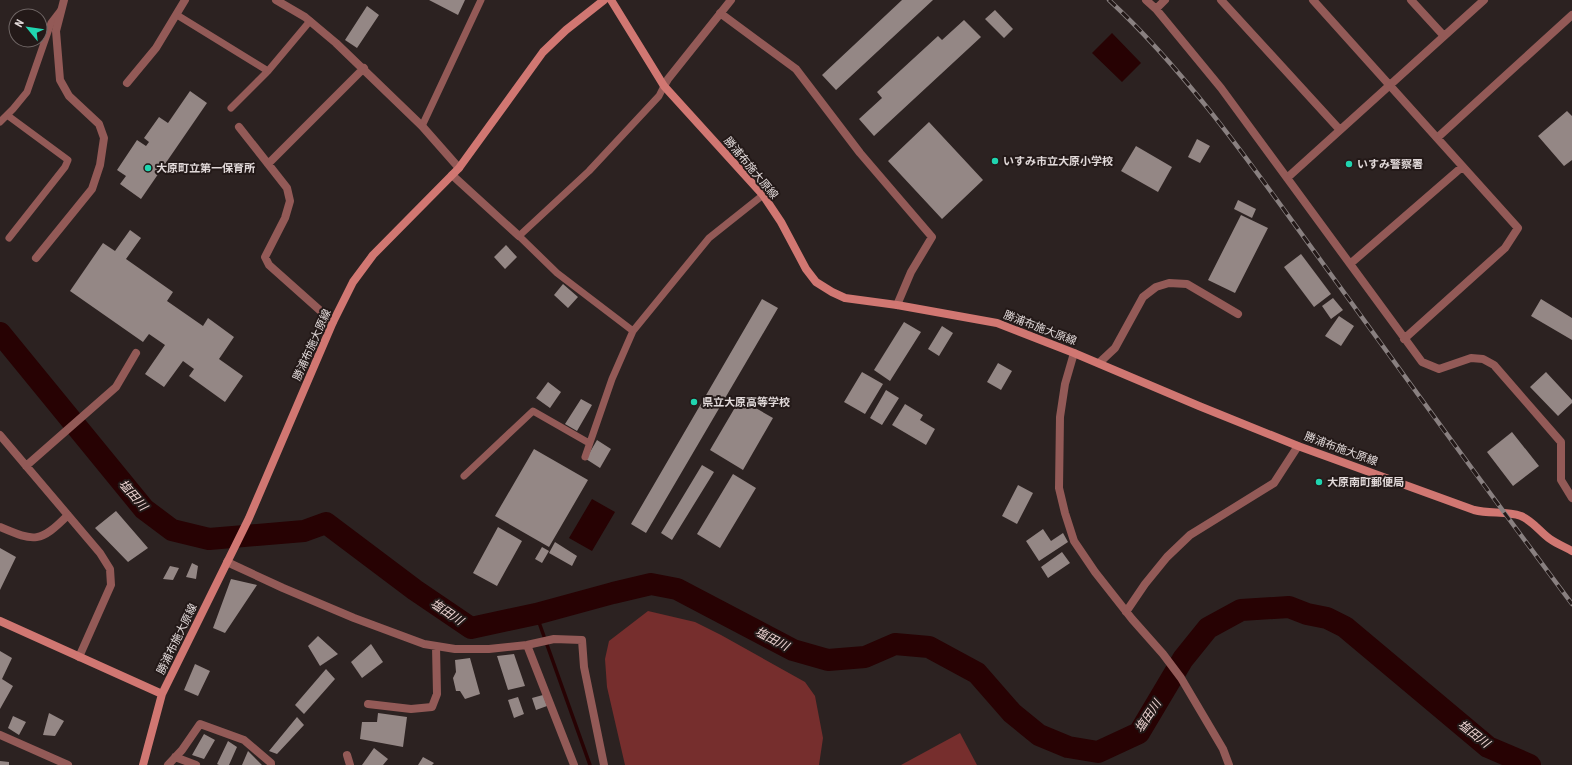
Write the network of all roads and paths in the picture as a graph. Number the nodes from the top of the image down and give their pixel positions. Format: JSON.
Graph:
{"nodes":[{"id":1,"x":64,"y":0,"type":"edge"},
{"id":2,"x":185,"y":0,"type":"edge"},
{"id":3,"x":276,"y":0,"type":"edge"},
{"id":4,"x":481,"y":0,"type":"edge"},
{"id":5,"x":604,"y":0,"type":"edge"},
{"id":6,"x":610,"y":0,"type":"edge"},
{"id":7,"x":731,"y":0,"type":"edge"},
{"id":8,"x":1146,"y":0,"type":"edge"},
{"id":9,"x":1165,"y":0,"type":"edge"},
{"id":10,"x":1221,"y":0,"type":"edge"},
{"id":11,"x":1313,"y":0,"type":"edge"},
{"id":12,"x":1412,"y":0,"type":"edge"},
{"id":13,"x":1484,"y":0,"type":"edge"},
{"id":14,"x":1156,"y":9,"type":"junction"},
{"id":15,"x":61,"y":10,"type":"junction"},
{"id":16,"x":720,"y":13,"type":"junction"},
{"id":17,"x":177,"y":15,"type":"junction"},
{"id":18,"x":1572,"y":15,"type":"edge"},
{"id":19,"x":310,"y":21,"type":"junction"},
{"id":20,"x":1444,"y":36,"type":"junction"},
{"id":21,"x":364,"y":68,"type":"junction"},
{"id":22,"x":268,"y":71,"type":"junction"},
{"id":23,"x":127,"y":83,"type":"dead end"},
{"id":24,"x":664,"y":86,"type":"junction"},
{"id":25,"x":1389,"y":86,"type":"junction"},
{"id":26,"x":231,"y":108,"type":"dead end"},
{"id":27,"x":7,"y":115,"type":"junction"},
{"id":28,"x":0,"y":122,"type":"edge"},
{"id":29,"x":422,"y":126,"type":"junction"},
{"id":30,"x":239,"y":127,"type":"dead end"},
{"id":31,"x":1340,"y":130,"type":"junction"},
{"id":32,"x":1437,"y":138,"type":"junction"},
{"id":33,"x":268,"y":164,"type":"junction"},
{"id":34,"x":1462,"y":167,"type":"junction"},
{"id":35,"x":459,"y":168,"type":"junction"},
{"id":36,"x":452,"y":175,"type":"junction"},
{"id":37,"x":1287,"y":178,"type":"junction"},
{"id":38,"x":763,"y":195,"type":"junction"},
{"id":39,"x":519,"y":236,"type":"junction"},
{"id":40,"x":9,"y":238,"type":"dead end"},
{"id":41,"x":36,"y":258,"type":"dead end"},
{"id":42,"x":1350,"y":264,"type":"junction"},
{"id":43,"x":897,"y":305,"type":"junction"},
{"id":44,"x":1238,"y":314,"type":"dead end"},
{"id":45,"x":333,"y":322,"type":"junction"},
{"id":46,"x":634,"y":331,"type":"junction"},
{"id":47,"x":1404,"y":339,"type":"junction"},
{"id":48,"x":136,"y":353,"type":"dead end"},
{"id":49,"x":1074,"y":353,"type":"junction"},
{"id":50,"x":1099,"y":363,"type":"junction"},
{"id":51,"x":0,"y":435,"type":"edge"},
{"id":52,"x":589,"y":443,"type":"junction"},
{"id":53,"x":1298,"y":446,"type":"junction"},
{"id":54,"x":584,"y":457,"type":"dead end"},
{"id":55,"x":26,"y":466,"type":"junction"},
{"id":56,"x":464,"y":476,"type":"dead end"},
{"id":57,"x":1572,"y":498,"type":"edge"},
{"id":58,"x":68,"y":515,"type":"junction"},
{"id":59,"x":0,"y":526,"type":"edge"},
{"id":60,"x":1572,"y":551,"type":"edge"},
{"id":61,"x":227,"y":562,"type":"junction"},
{"id":62,"x":1126,"y":612,"type":"junction"},
{"id":63,"x":0,"y":621,"type":"edge"},
{"id":64,"x":527,"y":645,"type":"junction"},
{"id":65,"x":436,"y":646,"type":"junction"},
{"id":66,"x":80,"y":657,"type":"junction"},
{"id":67,"x":162,"y":694,"type":"junction"},
{"id":68,"x":368,"y":704,"type":"dead end"},
{"id":69,"x":0,"y":735,"type":"edge"},
{"id":70,"x":347,"y":755,"type":"dead end"},
{"id":71,"x":175,"y":757,"type":"junction"},
{"id":72,"x":58,"y":763,"type":"edge"},
{"id":73,"x":68,"y":765,"type":"edge"},
{"id":74,"x":143,"y":765,"type":"edge"},
{"id":75,"x":168,"y":765,"type":"edge"},
{"id":76,"x":196,"y":765,"type":"edge"},
{"id":77,"x":271,"y":765,"type":"edge"},
{"id":78,"x":350,"y":765,"type":"edge"},
{"id":79,"x":574,"y":765,"type":"edge"},
{"id":80,"x":604,"y":765,"type":"edge"},
{"id":81,"x":1230,"y":765,"type":"edge"}],
"edges":[{"from":1,"to":15,"type":"street"},
{"from":2,"to":17,"type":"street"},
{"from":3,"to":19,"type":"street"},
{"from":4,"to":29,"type":"lane"},
{"from":5,"to":35,"type":"main road","name":"勝浦布施大原線"},
{"from":6,"to":24,"type":"main road","name":"勝浦布施大原線"},
{"from":7,"to":16,"type":"street"},
{"from":8,"to":14,"type":"street"},
{"from":9,"to":14,"type":"street"},
{"from":10,"to":31,"type":"street"},
{"from":11,"to":25,"type":"street"},
{"from":12,"to":20,"type":"street"},
{"from":13,"to":20,"type":"street"},
{"from":14,"to":37,"type":"street"},
{"from":15,"to":27,"type":"lane"},
{"from":15,"to":41,"type":"street"},
{"from":16,"to":24,"type":"street"},
{"from":16,"to":43,"type":"street"},
{"from":17,"to":22,"type":"lane"},
{"from":17,"to":23,"type":"street"},
{"from":18,"to":32,"type":"street"},
{"from":19,"to":21,"type":"street"},
{"from":19,"to":22,"type":"lane"},
{"from":20,"to":25,"type":"street"},
{"from":21,"to":29,"type":"street"},
{"from":21,"to":33,"type":"street"},
{"from":22,"to":26,"type":"lane"},
{"from":24,"to":38,"type":"main road","name":"勝浦布施大原線"},
{"from":24,"to":39,"type":"lane"},
{"from":25,"to":31,"type":"street"},
{"from":25,"to":32,"type":"street"},
{"from":27,"to":28,"type":"lane"},
{"from":27,"to":40,"type":"lane"},
{"from":29,"to":35,"type":"street"},
{"from":30,"to":33,"type":"street"},
{"from":31,"to":37,"type":"street"},
{"from":32,"to":34,"type":"street"},
{"from":33,"to":45,"type":"street"},
{"from":34,"to":42,"type":"street"},
{"from":34,"to":47,"type":"street"},
{"from":35,"to":36,"type":"main road","name":"勝浦布施大原線"},
{"from":36,"to":39,"type":"street"},
{"from":36,"to":45,"type":"main road","name":"勝浦布施大原線"},
{"from":37,"to":42,"type":"street"},
{"from":38,"to":43,"type":"main road","name":"勝浦布施大原線"},
{"from":38,"to":46,"type":"lane"},
{"from":39,"to":46,"type":"lane"},
{"from":42,"to":47,"type":"street"},
{"from":43,"to":49,"type":"main road","name":"勝浦布施大原線"},
{"from":44,"to":50,"type":"street"},
{"from":45,"to":61,"type":"main road","name":"勝浦布施大原線"},
{"from":46,"to":52,"type":"lane"},
{"from":47,"to":57,"type":"street"},
{"from":48,"to":55,"type":"street"},
{"from":49,"to":50,"type":"main road","name":"勝浦布施大原線"},
{"from":49,"to":62,"type":"street"},
{"from":50,"to":53,"type":"main road","name":"勝浦布施大原線"},
{"from":51,"to":55,"type":"street"},
{"from":52,"to":54,"type":"lane"},
{"from":52,"to":56,"type":"lane"},
{"from":53,"to":60,"type":"main road","name":"勝浦布施大原線"},
{"from":53,"to":62,"type":"street"},
{"from":55,"to":58,"type":"street"},
{"from":58,"to":59,"type":"street"},
{"from":58,"to":66,"type":"street"},
{"from":61,"to":65,"type":"street"},
{"from":61,"to":67,"type":"main road","name":"勝浦布施大原線"},
{"from":62,"to":81,"type":"street"},
{"from":63,"to":66,"type":"main road"},
{"from":64,"to":65,"type":"street"},
{"from":64,"to":79,"type":"street"},
{"from":64,"to":80,"type":"street"},
{"from":65,"to":68,"type":"street"},
{"from":66,"to":67,"type":"main road"},
{"from":67,"to":74,"type":"main road","name":"勝浦布施大原線"},
{"from":69,"to":72,"type":"street"},
{"from":70,"to":78,"type":"street"},
{"from":71,"to":75,"type":"street"},
{"from":71,"to":76,"type":"street"},
{"from":71,"to":77,"type":"street"},
{"from":72,"to":73,"type":"street"}]}
